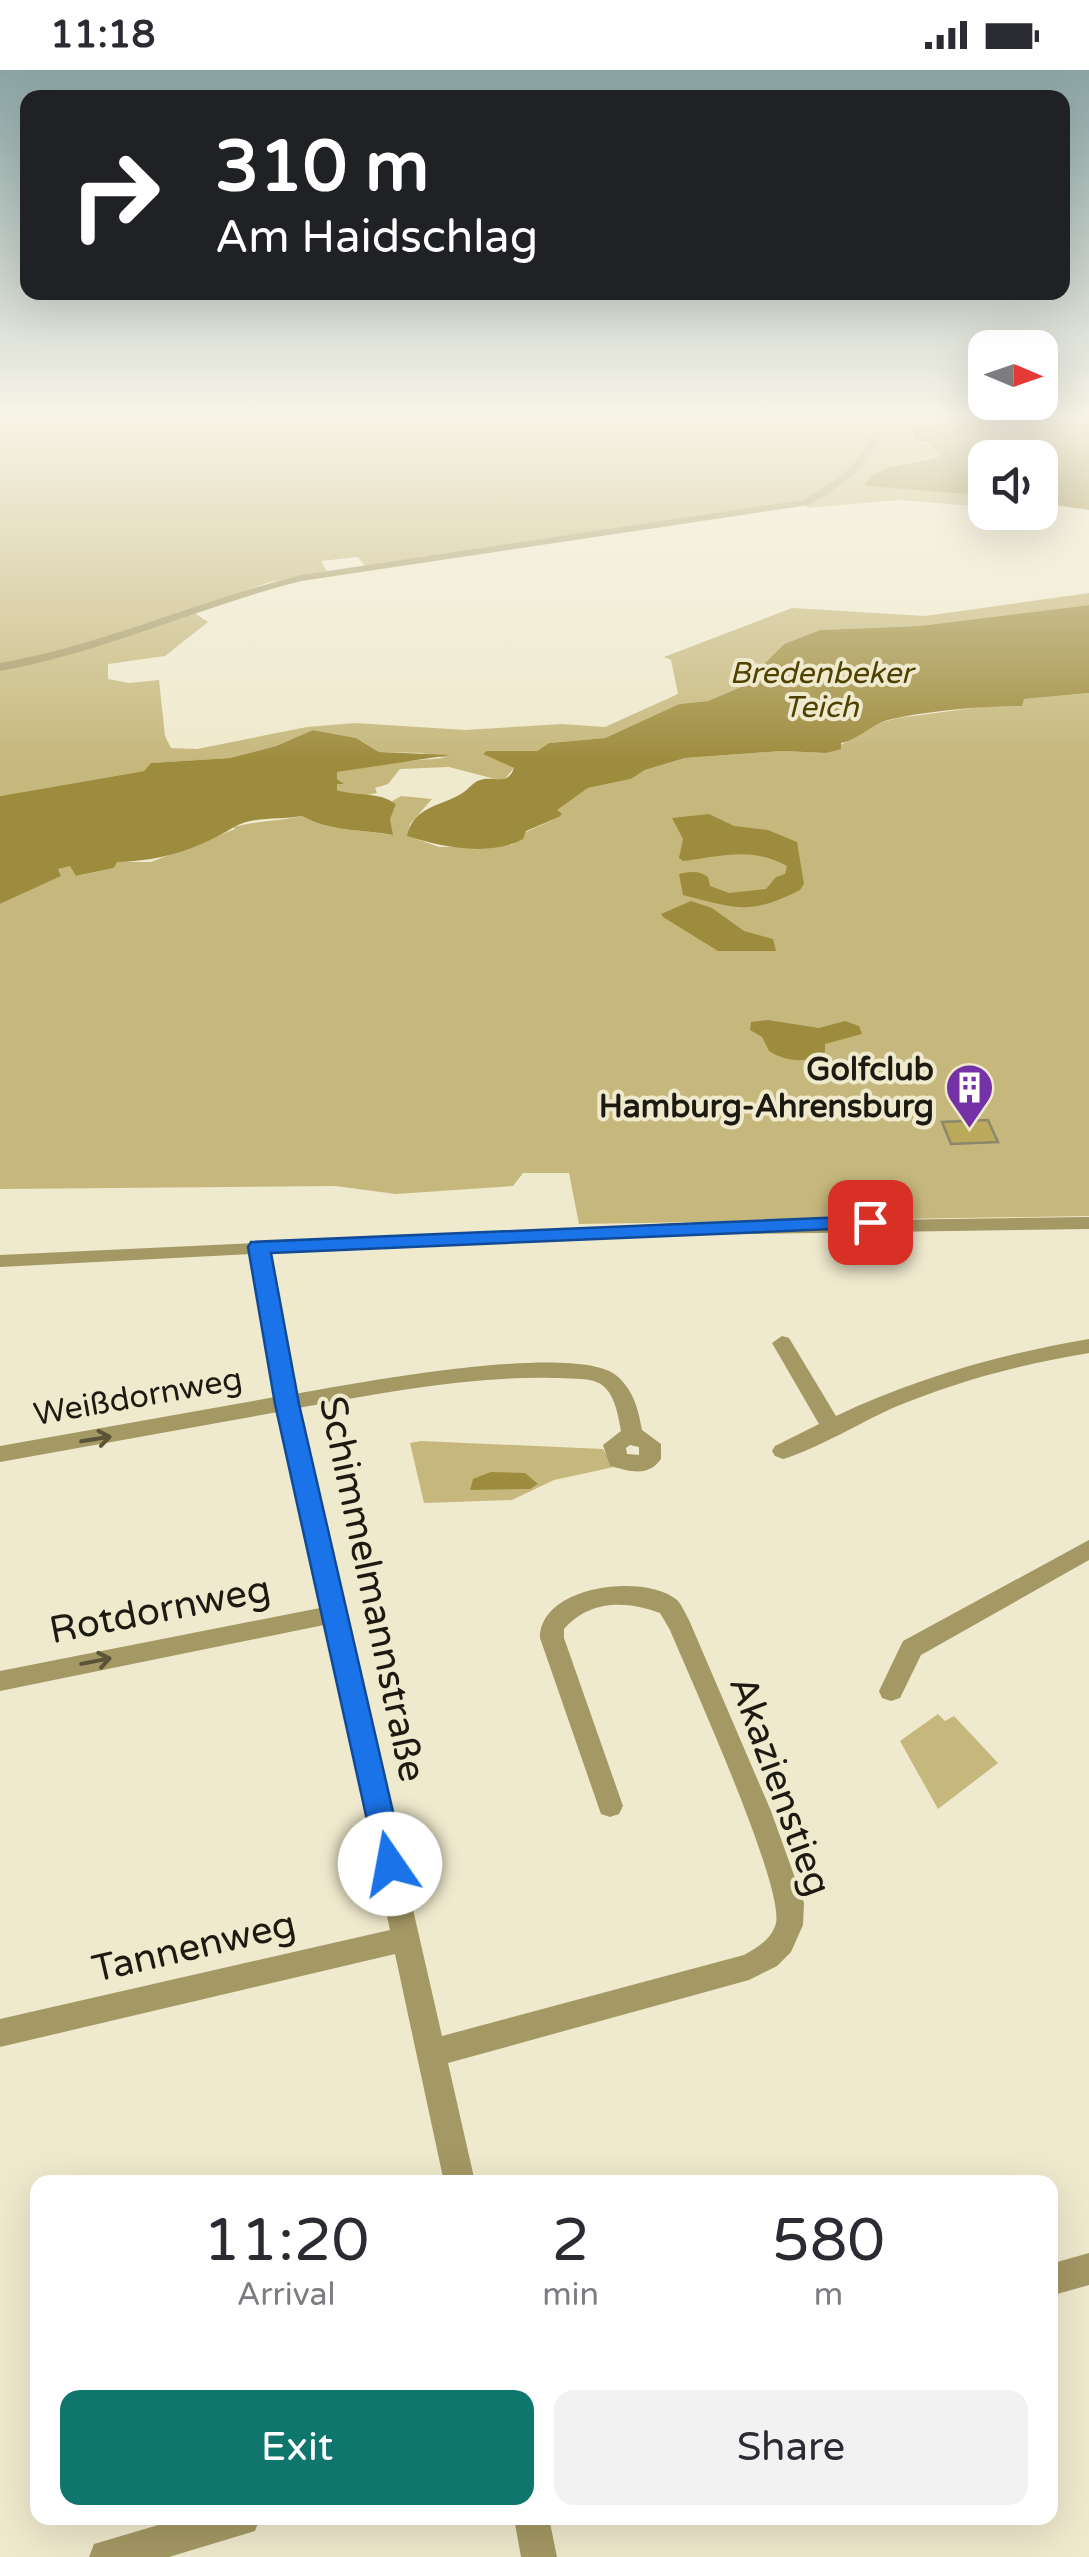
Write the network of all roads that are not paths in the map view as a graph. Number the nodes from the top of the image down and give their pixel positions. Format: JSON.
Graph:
{"nodes":[{"id":1,"x":631,"y":529,"type":"edge"},
{"id":2,"x":0,"y":667,"type":"edge"},
{"id":3,"x":1087,"y":1226,"type":"edge"},
{"id":4,"x":259,"y":1247,"type":"junction"},
{"id":5,"x":0,"y":1261,"type":"edge"},
{"id":6,"x":782,"y":1343,"type":"dead end"},
{"id":7,"x":1089,"y":1346,"type":"edge"},
{"id":8,"x":287,"y":1404,"type":"junction"},
{"id":9,"x":832,"y":1425,"type":"junction"},
{"id":10,"x":633,"y":1436,"type":"dead end"},
{"id":11,"x":783,"y":1451,"type":"dead end"},
{"id":12,"x":0,"y":1454,"type":"edge"},
{"id":13,"x":1089,"y":1549,"type":"edge"},
{"id":14,"x":335,"y":1614,"type":"junction"},
{"id":15,"x":0,"y":1680,"type":"edge"},
{"id":16,"x":891,"y":1691,"type":"dead end"},
{"id":17,"x":610,"y":1806,"type":"dead end"},
{"id":18,"x":406,"y":1939,"type":"junction"},
{"id":19,"x":0,"y":2033,"type":"edge"},
{"id":20,"x":431,"y":2053,"type":"junction"},
{"id":21,"x":458,"y":2175,"type":"edge"},
{"id":22,"x":1089,"y":2269,"type":"edge"},
{"id":23,"x":1058,"y":2278,"type":"edge"},
{"id":24,"x":218,"y":2525,"type":"edge"},
{"id":25,"x":533,"y":2525,"type":"edge"},
{"id":26,"x":107,"y":2557,"type":"edge"},
{"id":27,"x":539,"y":2557,"type":"edge"}],
"edges":[{"from":1,"to":2,"type":"street"},
{"from":3,"to":4,"type":"street"},
{"from":4,"to":5,"type":"street"},
{"from":4,"to":8,"type":"street","name":"Schimmelmannstraße"},
{"from":6,"to":9,"type":"street"},
{"from":7,"to":9,"type":"street"},
{"from":8,"to":10,"type":"street","name":"Weißdornweg"},
{"from":12,"to":8,"type":"street","name":"Weißdornweg","one_way":true},
{"from":8,"to":14,"type":"street","name":"Schimmelmannstraße"},
{"from":9,"to":11,"type":"street"},
{"from":13,"to":16,"type":"street"},
{"from":15,"to":14,"type":"street","name":"Rotdornweg","one_way":true},
{"from":14,"to":18,"type":"street","name":"Schimmelmannstraße"},
{"from":17,"to":20,"type":"street","name":"Akazienstieg"},
{"from":18,"to":19,"type":"street","name":"Tannenweg"},
{"from":18,"to":20,"type":"street","name":"Schimmelmannstraße"},
{"from":20,"to":21,"type":"street","name":"Schimmelmannstraße"},
{"from":22,"to":23,"type":"street"},
{"from":24,"to":26,"type":"street"},
{"from":25,"to":27,"type":"street"}]}
